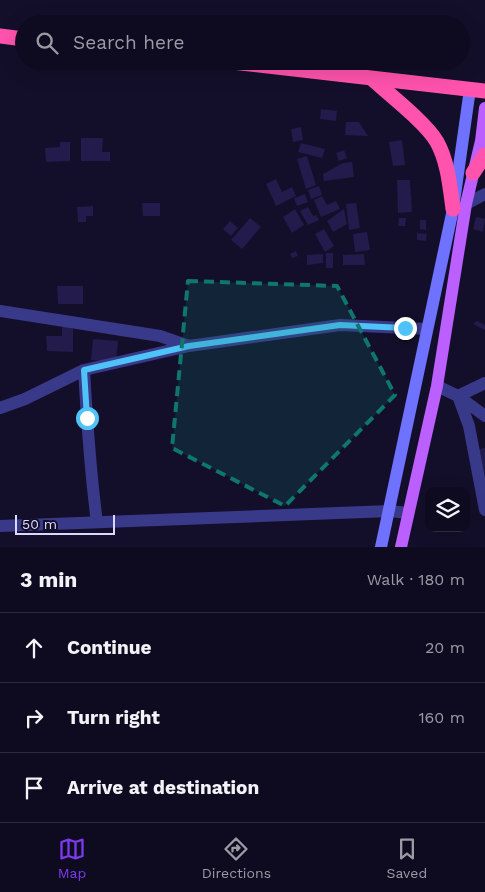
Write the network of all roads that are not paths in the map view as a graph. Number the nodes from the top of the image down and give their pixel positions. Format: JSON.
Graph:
{"nodes":[{"id":1,"x":0,"y":36,"type":"edge"},
{"id":2,"x":15,"y":38,"type":"edge"},
{"id":3,"x":301,"y":70,"type":"edge"},
{"id":4,"x":371,"y":78,"type":"junction"},
{"id":5,"x":478,"y":90,"type":"edge"},
{"id":6,"x":485,"y":108,"type":"edge"},
{"id":7,"x":485,"y":155,"type":"edge"},
{"id":8,"x":473,"y":173,"type":"junction"},
{"id":9,"x":485,"y":194,"type":"edge"},
{"id":10,"x":459,"y":207,"type":"junction"},
{"id":11,"x":0,"y":311,"type":"edge"},
{"id":12,"x":427,"y":329,"type":"junction"},
{"id":13,"x":189,"y":346,"type":"junction"},
{"id":14,"x":84,"y":370,"type":"junction"},
{"id":15,"x":485,"y":383,"type":"edge"},
{"id":16,"x":437,"y":386,"type":"junction"},
{"id":17,"x":458,"y":396,"type":"junction"},
{"id":18,"x":0,"y":408,"type":"edge"},
{"id":19,"x":485,"y":416,"type":"edge"},
{"id":20,"x":485,"y":510,"type":"edge"},
{"id":21,"x":390,"y":511,"type":"junction"},
{"id":22,"x":407,"y":513,"type":"junction"},
{"id":23,"x":97,"y":522,"type":"junction"},
{"id":24,"x":0,"y":526,"type":"edge"},
{"id":25,"x":381,"y":547,"type":"edge"},
{"id":26,"x":400,"y":547,"type":"edge"}],
"edges":[{"from":1,"to":2,"type":"highway"},
{"from":3,"to":4,"type":"highway"},
{"from":4,"to":5,"type":"highway"},
{"from":4,"to":10,"type":"highway"},
{"from":5,"to":10,"type":"main road"},
{"from":6,"to":8,"type":"main road"},
{"from":7,"to":8,"type":"highway"},
{"from":8,"to":10,"type":"main road"},
{"from":9,"to":10,"type":"street"},
{"from":10,"to":12,"type":"main road"},
{"from":10,"to":16,"type":"main road"},
{"from":11,"to":13,"type":"street"},
{"from":12,"to":13,"type":"street"},
{"from":12,"to":21,"type":"main road"},
{"from":13,"to":14,"type":"street"},
{"from":14,"to":18,"type":"street"},
{"from":14,"to":23,"type":"street"},
{"from":15,"to":17,"type":"street"},
{"from":16,"to":17,"type":"street"},
{"from":16,"to":22,"type":"main road"},
{"from":17,"to":19,"type":"street"},
{"from":17,"to":20,"type":"street"},
{"from":21,"to":22,"type":"street"},
{"from":21,"to":23,"type":"street"},
{"from":21,"to":25,"type":"main road"},
{"from":22,"to":26,"type":"main road"},
{"from":23,"to":24,"type":"street"}]}
